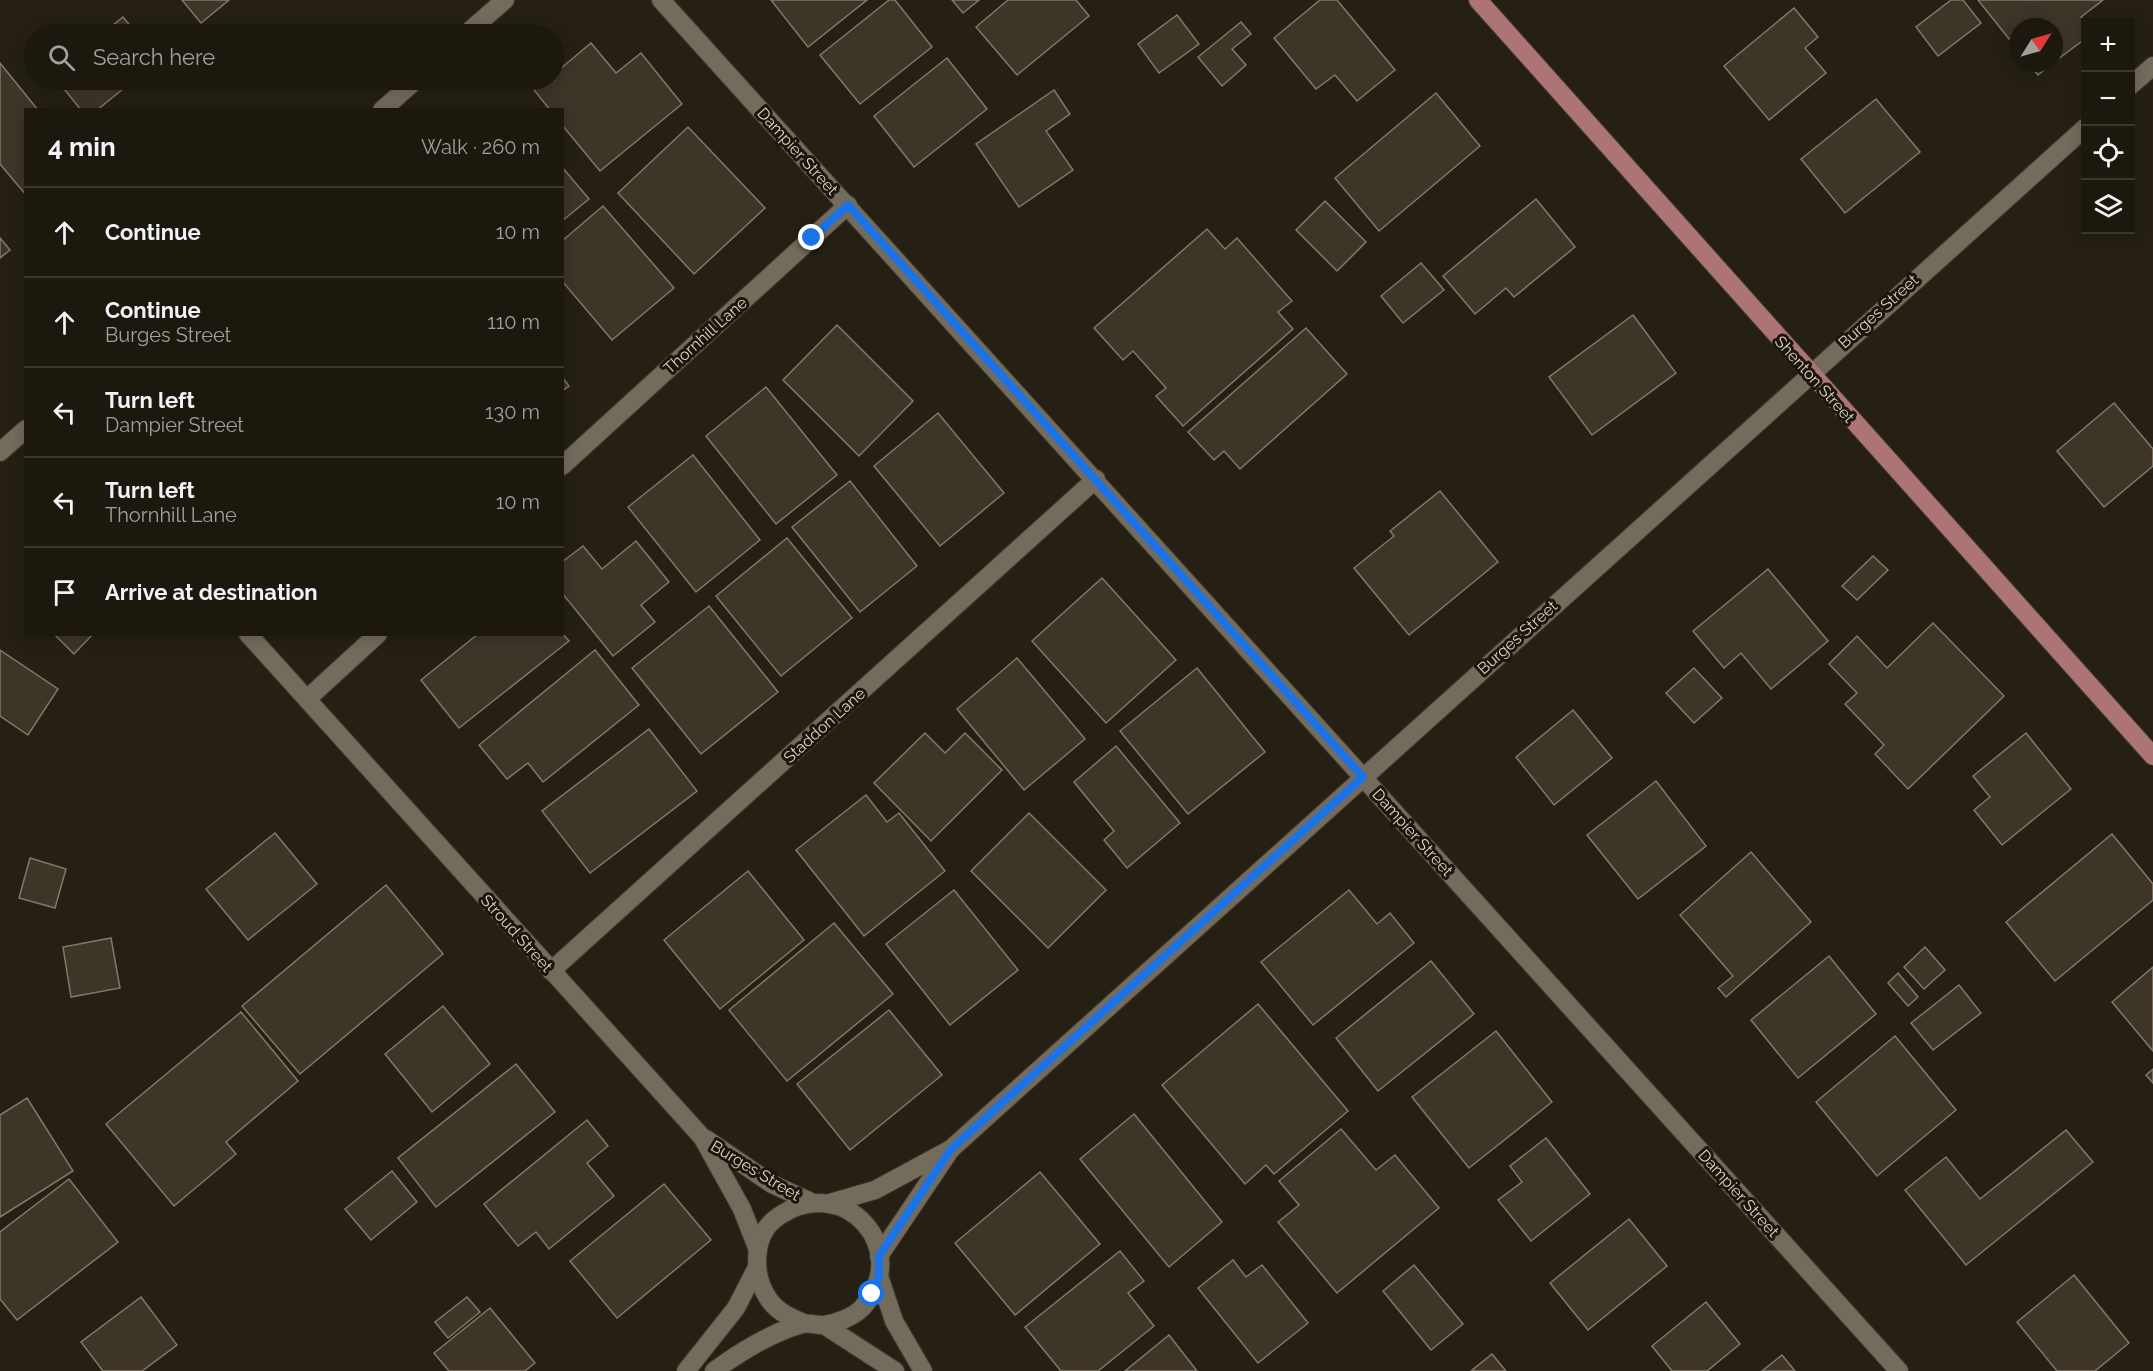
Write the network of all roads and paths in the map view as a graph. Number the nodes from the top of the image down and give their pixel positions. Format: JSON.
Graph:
{"nodes":[{"id":1,"x":505,"y":0,"type":"edge"},
{"id":2,"x":662,"y":0,"type":"edge"},
{"id":3,"x":1478,"y":0,"type":"edge"},
{"id":4,"x":477,"y":24,"type":"edge"},
{"id":5,"x":2153,"y":66,"type":"edge"},
{"id":6,"x":2135,"y":82,"type":"edge"},
{"id":7,"x":405,"y":90,"type":"edge"},
{"id":8,"x":384,"y":108,"type":"edge"},
{"id":9,"x":2081,"y":131,"type":"edge"},
{"id":10,"x":848,"y":205,"type":"junction"},
{"id":11,"x":1810,"y":373,"type":"junction"},
{"id":12,"x":24,"y":431,"type":"edge"},
{"id":13,"x":0,"y":452,"type":"edge"},
{"id":14,"x":564,"y":464,"type":"edge"},
{"id":15,"x":1096,"y":479,"type":"junction"},
{"id":16,"x":250,"y":636,"type":"edge"},
{"id":17,"x":376,"y":636,"type":"edge"},
{"id":18,"x":307,"y":699,"type":"junction"},
{"id":19,"x":2153,"y":756,"type":"edge"},
{"id":20,"x":1363,"y":777,"type":"junction"},
{"id":21,"x":551,"y":971,"type":"junction"},
{"id":22,"x":702,"y":1137,"type":"junction"},
{"id":23,"x":951,"y":1149,"type":"junction"},
{"id":24,"x":811,"y":1202,"type":"junction"},
{"id":25,"x":831,"y":1203,"type":"junction"},
{"id":26,"x":758,"y":1250,"type":"junction"},
{"id":27,"x":879,"y":1256,"type":"junction"},
{"id":28,"x":756,"y":1269,"type":"junction"},
{"id":29,"x":879,"y":1276,"type":"junction"},
{"id":30,"x":804,"y":1323,"type":"junction"},
{"id":31,"x":824,"y":1325,"type":"junction"},
{"id":32,"x":686,"y":1371,"type":"edge"},
{"id":33,"x":714,"y":1371,"type":"edge"},
{"id":34,"x":895,"y":1371,"type":"edge"},
{"id":35,"x":923,"y":1371,"type":"edge"},
{"id":36,"x":1899,"y":1371,"type":"edge"}],
"edges":[{"from":1,"to":4,"type":"street"},
{"from":2,"to":10,"type":"street","name":"Dampier Street"},
{"from":3,"to":11,"type":"main road","name":"Shenton Street"},
{"from":5,"to":6,"type":"street"},
{"from":7,"to":8,"type":"street"},
{"from":9,"to":11,"type":"street","name":"Burges Street"},
{"from":10,"to":14,"type":"street","name":"Thornhill Lane"},
{"from":10,"to":15,"type":"street","name":"Dampier Street"},
{"from":11,"to":19,"type":"main road","name":"Shenton Street"},
{"from":11,"to":20,"type":"street","name":"Burges Street"},
{"from":12,"to":13,"type":"street"},
{"from":15,"to":20,"type":"street","name":"Dampier Street"},
{"from":15,"to":21,"type":"street","name":"Staddon Lane"},
{"from":16,"to":18,"type":"street","name":"Stroud Street"},
{"from":17,"to":18,"type":"street"},
{"from":18,"to":21,"type":"street","name":"Stroud Street"},
{"from":20,"to":23,"type":"street","name":"Burges Street"},
{"from":20,"to":36,"type":"street","name":"Dampier Street"},
{"from":21,"to":22,"type":"street","name":"Stroud Street"},
{"from":22,"to":24,"type":"street","name":"Burges Street"},
{"from":22,"to":26,"type":"street","name":"Stroud Street"},
{"from":23,"to":25,"type":"street","name":"Burges Street"},
{"from":23,"to":27,"type":"street","name":"Burges Street"},
{"from":24,"to":25,"type":"street"},
{"from":24,"to":26,"type":"street"},
{"from":25,"to":27,"type":"street"},
{"from":26,"to":28,"type":"street"},
{"from":27,"to":29,"type":"street"},
{"from":28,"to":30,"type":"street"},
{"from":28,"to":32,"type":"street"},
{"from":29,"to":31,"type":"street"},
{"from":29,"to":35,"type":"street"},
{"from":30,"to":31,"type":"street"},
{"from":30,"to":33,"type":"street"},
{"from":31,"to":34,"type":"street"}]}
